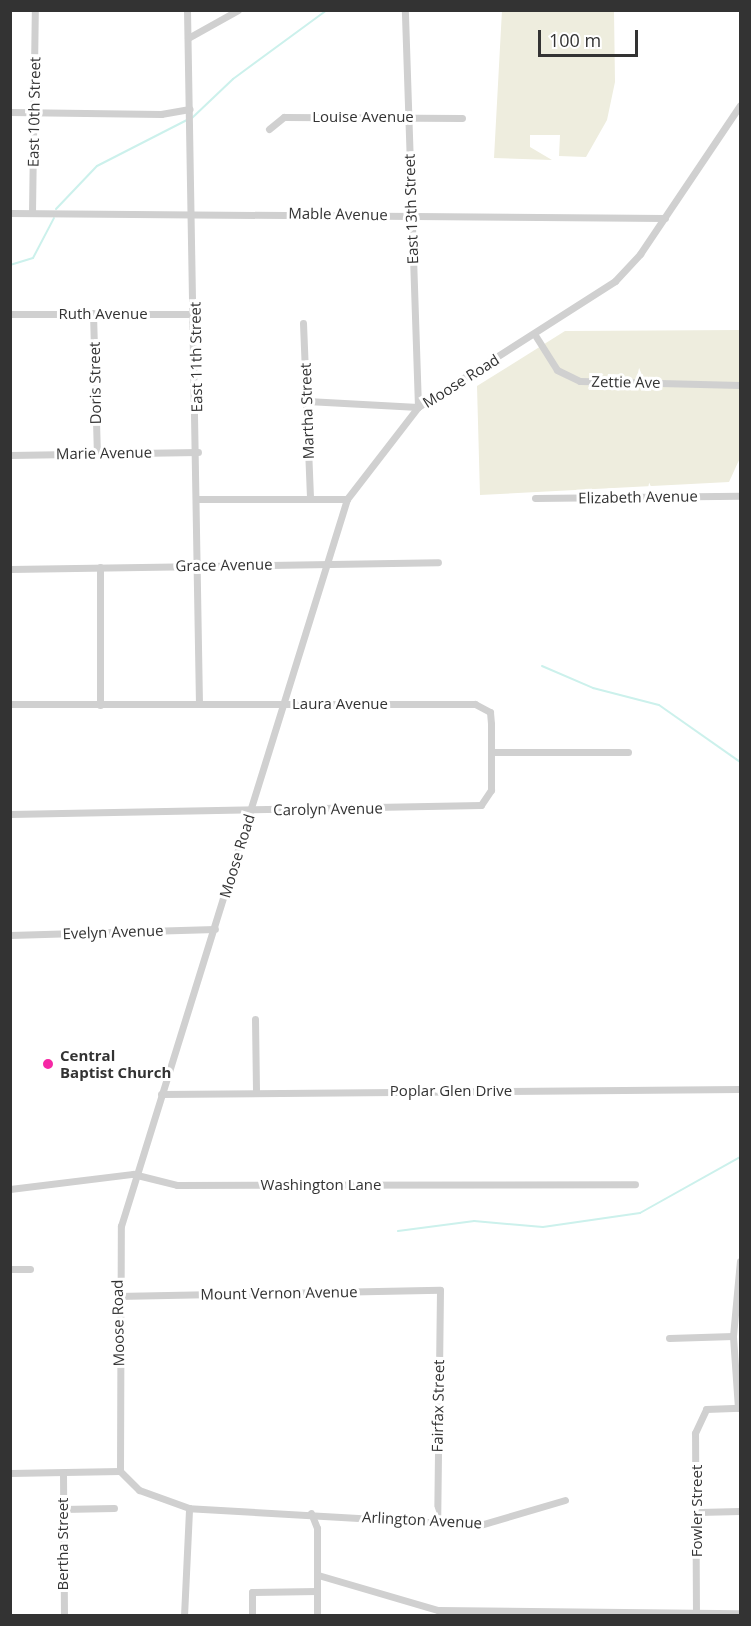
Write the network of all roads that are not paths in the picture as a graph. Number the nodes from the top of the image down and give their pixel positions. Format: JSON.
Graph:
{"nodes":[{"id":1,"x":35,"y":10,"type":"edge"},
{"id":2,"x":187,"y":10,"type":"edge"},
{"id":3,"x":238,"y":10,"type":"edge"},
{"id":4,"x":405,"y":10,"type":"edge"},
{"id":5,"x":188,"y":38,"type":"junction"},
{"id":6,"x":741,"y":105,"type":"edge"},
{"id":7,"x":190,"y":111,"type":"junction"},
{"id":8,"x":10,"y":112,"type":"edge"},
{"id":9,"x":34,"y":112,"type":"junction"},
{"id":10,"x":408,"y":117,"type":"junction"},
{"id":11,"x":462,"y":118,"type":"dead end"},
{"id":12,"x":269,"y":129,"type":"dead end"},
{"id":13,"x":192,"y":212,"type":"junction"},
{"id":14,"x":10,"y":213,"type":"edge"},
{"id":15,"x":32,"y":213,"type":"junction"},
{"id":16,"x":410,"y":215,"type":"junction"},
{"id":17,"x":665,"y":218,"type":"junction"},
{"id":18,"x":93,"y":313,"type":"junction"},
{"id":19,"x":10,"y":314,"type":"edge"},
{"id":20,"x":195,"y":314,"type":"junction"},
{"id":21,"x":303,"y":323,"type":"dead end"},
{"id":22,"x":535,"y":335,"type":"junction"},
{"id":23,"x":741,"y":385,"type":"edge"},
{"id":24,"x":307,"y":401,"type":"junction"},
{"id":25,"x":418,"y":407,"type":"junction"},
{"id":26,"x":97,"y":452,"type":"junction"},
{"id":27,"x":198,"y":452,"type":"junction"},
{"id":28,"x":10,"y":454,"type":"edge"},
{"id":29,"x":741,"y":496,"type":"edge"},
{"id":30,"x":310,"y":498,"type":"junction"},
{"id":31,"x":535,"y":498,"type":"dead end"},
{"id":32,"x":199,"y":499,"type":"junction"},
{"id":33,"x":346,"y":499,"type":"junction"},
{"id":34,"x":438,"y":562,"type":"dead end"},
{"id":35,"x":325,"y":564,"type":"junction"},
{"id":36,"x":199,"y":566,"type":"junction"},
{"id":37,"x":100,"y":567,"type":"junction"},
{"id":38,"x":10,"y":569,"type":"edge"},
{"id":39,"x":10,"y":704,"type":"edge"},
{"id":40,"x":199,"y":704,"type":"junction"},
{"id":41,"x":100,"y":705,"type":"junction"},
{"id":42,"x":284,"y":705,"type":"junction"},
{"id":43,"x":491,"y":752,"type":"junction"},
{"id":44,"x":628,"y":752,"type":"dead end"},
{"id":45,"x":251,"y":810,"type":"junction"},
{"id":46,"x":10,"y":814,"type":"edge"},
{"id":47,"x":215,"y":929,"type":"junction"},
{"id":48,"x":10,"y":935,"type":"edge"},
{"id":49,"x":255,"y":1019,"type":"dead end"},
{"id":50,"x":741,"y":1089,"type":"edge"},
{"id":51,"x":256,"y":1093,"type":"junction"},
{"id":52,"x":161,"y":1094,"type":"junction"},
{"id":53,"x":133,"y":1174,"type":"junction"},
{"id":54,"x":635,"y":1184,"type":"dead end"},
{"id":55,"x":10,"y":1190,"type":"edge"},
{"id":56,"x":741,"y":1261,"type":"edge"},
{"id":57,"x":10,"y":1269,"type":"edge"},
{"id":58,"x":30,"y":1269,"type":"dead end"},
{"id":59,"x":440,"y":1290,"type":"joint"},
{"id":60,"x":117,"y":1296,"type":"junction"},
{"id":61,"x":733,"y":1336,"type":"junction"},
{"id":62,"x":669,"y":1338,"type":"dead end"},
{"id":63,"x":739,"y":1408,"type":"edge"},
{"id":64,"x":120,"y":1471,"type":"junction"},
{"id":65,"x":10,"y":1473,"type":"edge"},
{"id":66,"x":63,"y":1473,"type":"junction"},
{"id":67,"x":566,"y":1500,"type":"dead end"},
{"id":68,"x":114,"y":1508,"type":"dead end"},
{"id":69,"x":189,"y":1508,"type":"junction"},
{"id":70,"x":63,"y":1509,"type":"junction"},
{"id":71,"x":741,"y":1511,"type":"edge"},
{"id":72,"x":698,"y":1512,"type":"junction"},
{"id":73,"x":311,"y":1513,"type":"junction"},
{"id":74,"x":437,"y":1523,"type":"junction"},
{"id":75,"x":318,"y":1575,"type":"junction"},
{"id":76,"x":317,"y":1591,"type":"junction"},
{"id":77,"x":741,"y":1613,"type":"edge"},
{"id":78,"x":696,"y":1615,"type":"edge"},
{"id":79,"x":64,"y":1616,"type":"edge"},
{"id":80,"x":184,"y":1616,"type":"edge"},
{"id":81,"x":252,"y":1616,"type":"edge"},
{"id":82,"x":317,"y":1616,"type":"edge"}],
"edges":[{"from":1,"to":9,"type":"street","name":"East 10th Street"},
{"from":2,"to":5,"type":"street","name":"East 11th Street"},
{"from":3,"to":5,"type":"street"},
{"from":4,"to":10,"type":"street","name":"East 13th Street"},
{"from":5,"to":7,"type":"street","name":"East 11th Street"},
{"from":6,"to":17,"type":"street","name":"Moose Road"},
{"from":7,"to":9,"type":"street"},
{"from":7,"to":13,"type":"street","name":"East 11th Street"},
{"from":8,"to":9,"type":"street"},
{"from":9,"to":15,"type":"street","name":"East 10th Street"},
{"from":10,"to":11,"type":"street","name":"Louise Avenue"},
{"from":10,"to":12,"type":"street","name":"Louise Avenue"},
{"from":10,"to":16,"type":"street","name":"East 13th Street"},
{"from":13,"to":15,"type":"street","name":"Mable Avenue"},
{"from":13,"to":16,"type":"street","name":"Mable Avenue"},
{"from":13,"to":20,"type":"street","name":"East 11th Street"},
{"from":14,"to":15,"type":"street","name":"Mable Avenue"},
{"from":16,"to":17,"type":"street","name":"Mable Avenue"},
{"from":16,"to":25,"type":"street","name":"East 13th Street"},
{"from":17,"to":22,"type":"street","name":"Moose Road"},
{"from":18,"to":19,"type":"street","name":"Ruth Avenue"},
{"from":18,"to":20,"type":"street","name":"Ruth Avenue"},
{"from":18,"to":26,"type":"street","name":"Doris Street"},
{"from":20,"to":27,"type":"street","name":"East 11th Street"},
{"from":21,"to":24,"type":"street","name":"Martha Street"},
{"from":22,"to":23,"type":"street","name":"Zettie Ave"},
{"from":22,"to":25,"type":"street","name":"Moose Road"},
{"from":24,"to":25,"type":"street"},
{"from":24,"to":30,"type":"street","name":"Martha Street"},
{"from":25,"to":33,"type":"street","name":"Moose Road"},
{"from":26,"to":27,"type":"street","name":"Marie Avenue"},
{"from":26,"to":28,"type":"street","name":"Marie Avenue"},
{"from":27,"to":32,"type":"street","name":"East 11th Street"},
{"from":29,"to":31,"type":"street","name":"Elizabeth Avenue"},
{"from":30,"to":32,"type":"street"},
{"from":30,"to":33,"type":"street"},
{"from":32,"to":36,"type":"street","name":"East 11th Street"},
{"from":33,"to":35,"type":"street","name":"Moose Road"},
{"from":34,"to":35,"type":"street","name":"Grace Avenue"},
{"from":35,"to":36,"type":"street","name":"Grace Avenue"},
{"from":35,"to":42,"type":"street","name":"Moose Road"},
{"from":36,"to":37,"type":"street","name":"Grace Avenue"},
{"from":36,"to":40,"type":"street","name":"East 11th Street"},
{"from":37,"to":38,"type":"street","name":"Grace Avenue"},
{"from":37,"to":41,"type":"street"},
{"from":39,"to":41,"type":"street","name":"Laura Avenue"},
{"from":40,"to":41,"type":"street","name":"Laura Avenue"},
{"from":40,"to":42,"type":"street","name":"Laura Avenue"},
{"from":42,"to":43,"type":"street","name":"Laura Avenue"},
{"from":42,"to":45,"type":"street","name":"Moose Road"},
{"from":43,"to":44,"type":"street"},
{"from":43,"to":45,"type":"street","name":"Carolyn Avenue"},
{"from":45,"to":46,"type":"street","name":"Carolyn Avenue"},
{"from":45,"to":47,"type":"street","name":"Moose Road"},
{"from":47,"to":48,"type":"street","name":"Evelyn Avenue"},
{"from":47,"to":52,"type":"street","name":"Moose Road"},
{"from":49,"to":51,"type":"street"},
{"from":50,"to":51,"type":"street","name":"Poplar Glen Drive"},
{"from":51,"to":52,"type":"street","name":"Poplar Glen Drive"},
{"from":52,"to":53,"type":"street","name":"Moose Road"},
{"from":53,"to":54,"type":"street","name":"Washington Lane"},
{"from":53,"to":55,"type":"street","name":"Washington Lane"},
{"from":53,"to":60,"type":"street","name":"Moose Road"},
{"from":56,"to":61,"type":"street"},
{"from":57,"to":58,"type":"street"},
{"from":59,"to":60,"type":"street","name":"Mount Vernon Avenue"},
{"from":59,"to":74,"type":"street","name":"Fairfax Street"},
{"from":60,"to":64,"type":"street","name":"Moose Road"},
{"from":61,"to":62,"type":"street"},
{"from":61,"to":63,"type":"street"},
{"from":63,"to":72,"type":"street","name":"Fowler Street"},
{"from":64,"to":66,"type":"street"},
{"from":64,"to":69,"type":"street"},
{"from":65,"to":66,"type":"street"},
{"from":66,"to":70,"type":"street","name":"Bertha Street"},
{"from":67,"to":74,"type":"street","name":"Arlington Avenue"},
{"from":68,"to":70,"type":"street"},
{"from":69,"to":73,"type":"street"},
{"from":69,"to":80,"type":"street"},
{"from":70,"to":79,"type":"street","name":"Bertha Street"},
{"from":71,"to":72,"type":"street"},
{"from":72,"to":78,"type":"street","name":"Fowler Street"},
{"from":73,"to":74,"type":"street","name":"Arlington Avenue"},
{"from":73,"to":75,"type":"street"},
{"from":75,"to":76,"type":"street"},
{"from":75,"to":78,"type":"street"},
{"from":76,"to":81,"type":"street"},
{"from":76,"to":82,"type":"street"},
{"from":77,"to":78,"type":"street"}]}
